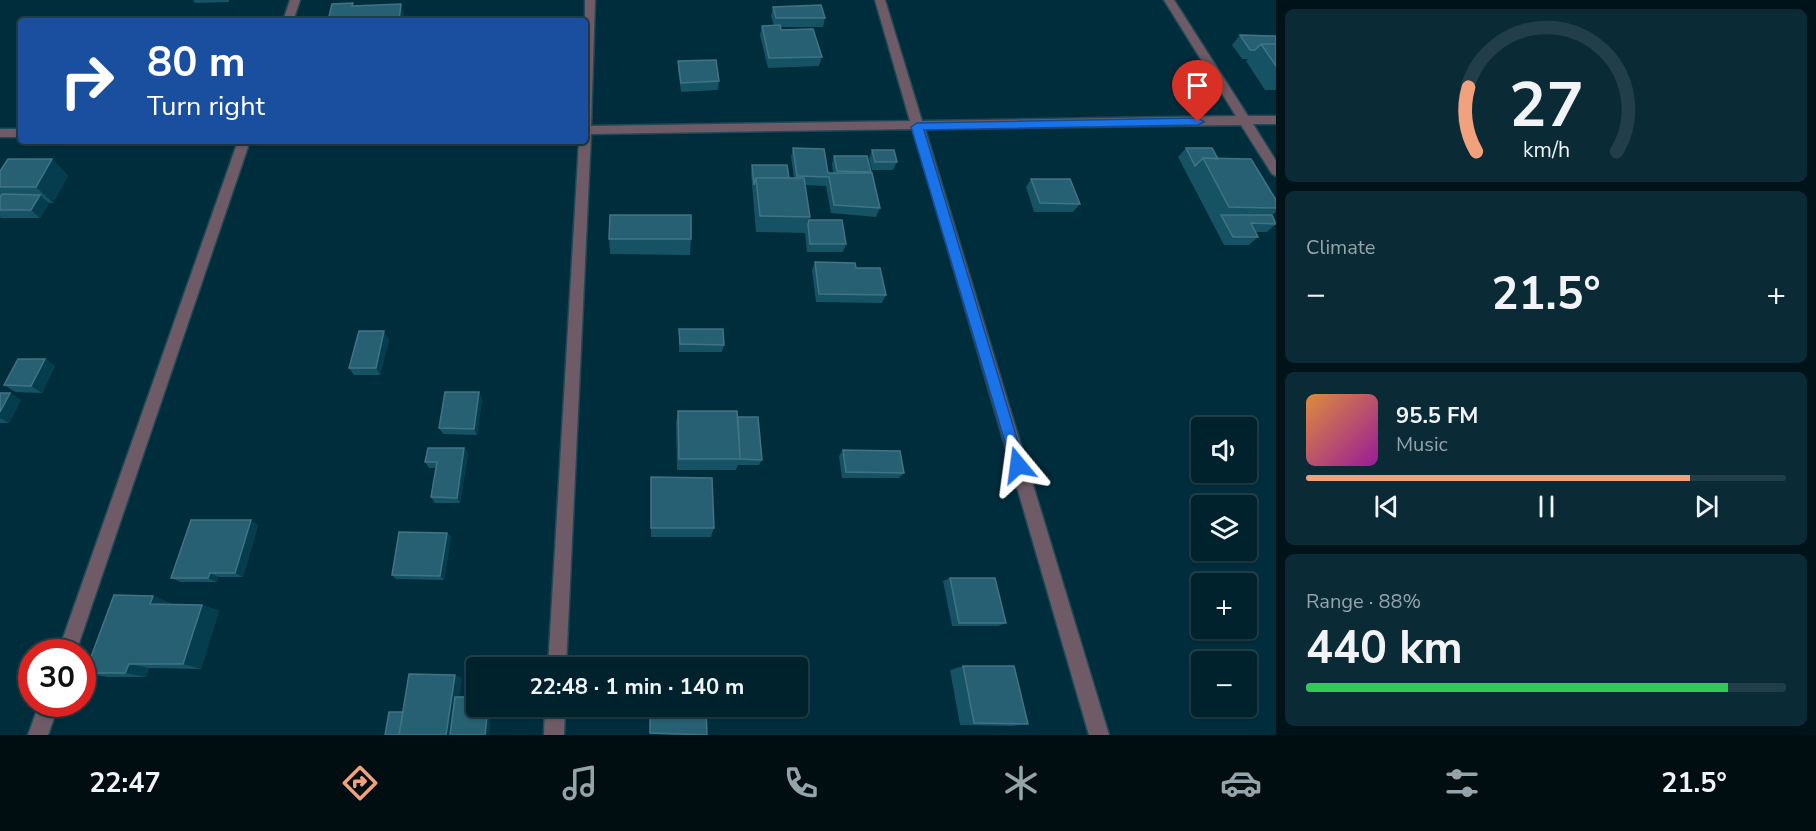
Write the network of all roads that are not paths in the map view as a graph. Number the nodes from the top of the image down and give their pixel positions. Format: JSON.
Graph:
{"nodes":[{"id":1,"x":295,"y":0,"type":"edge"},
{"id":2,"x":590,"y":0,"type":"edge"},
{"id":3,"x":880,"y":0,"type":"edge"},
{"id":4,"x":1169,"y":0,"type":"edge"},
{"id":5,"x":289,"y":18,"type":"edge"},
{"id":6,"x":588,"y":52,"type":"edge"},
{"id":7,"x":1276,"y":120,"type":"edge"},
{"id":8,"x":1245,"y":121,"type":"junction"},
{"id":9,"x":917,"y":127,"type":"junction"},
{"id":10,"x":588,"y":130,"type":"edge"},
{"id":11,"x":0,"y":133,"type":"edge"},
{"id":12,"x":18,"y":134,"type":"edge"},
{"id":13,"x":243,"y":144,"type":"edge"},
{"id":14,"x":585,"y":144,"type":"edge"},
{"id":15,"x":1276,"y":171,"type":"edge"},
{"id":16,"x":72,"y":639,"type":"edge"},
{"id":17,"x":558,"y":657,"type":"edge"},
{"id":18,"x":44,"y":717,"type":"edge"},
{"id":19,"x":555,"y":717,"type":"edge"},
{"id":20,"x":38,"y":735,"type":"edge"},
{"id":21,"x":554,"y":735,"type":"edge"},
{"id":22,"x":1099,"y":735,"type":"edge"}],
"edges":[{"from":1,"to":5,"type":"street"},
{"from":2,"to":6,"type":"street"},
{"from":3,"to":9,"type":"street"},
{"from":4,"to":8,"type":"street"},
{"from":7,"to":8,"type":"street"},
{"from":8,"to":9,"type":"street"},
{"from":8,"to":15,"type":"street"},
{"from":9,"to":10,"type":"street"},
{"from":9,"to":22,"type":"street"},
{"from":11,"to":12,"type":"street"},
{"from":13,"to":16,"type":"street"},
{"from":14,"to":17,"type":"street"},
{"from":18,"to":20,"type":"street"},
{"from":19,"to":21,"type":"street"}]}
